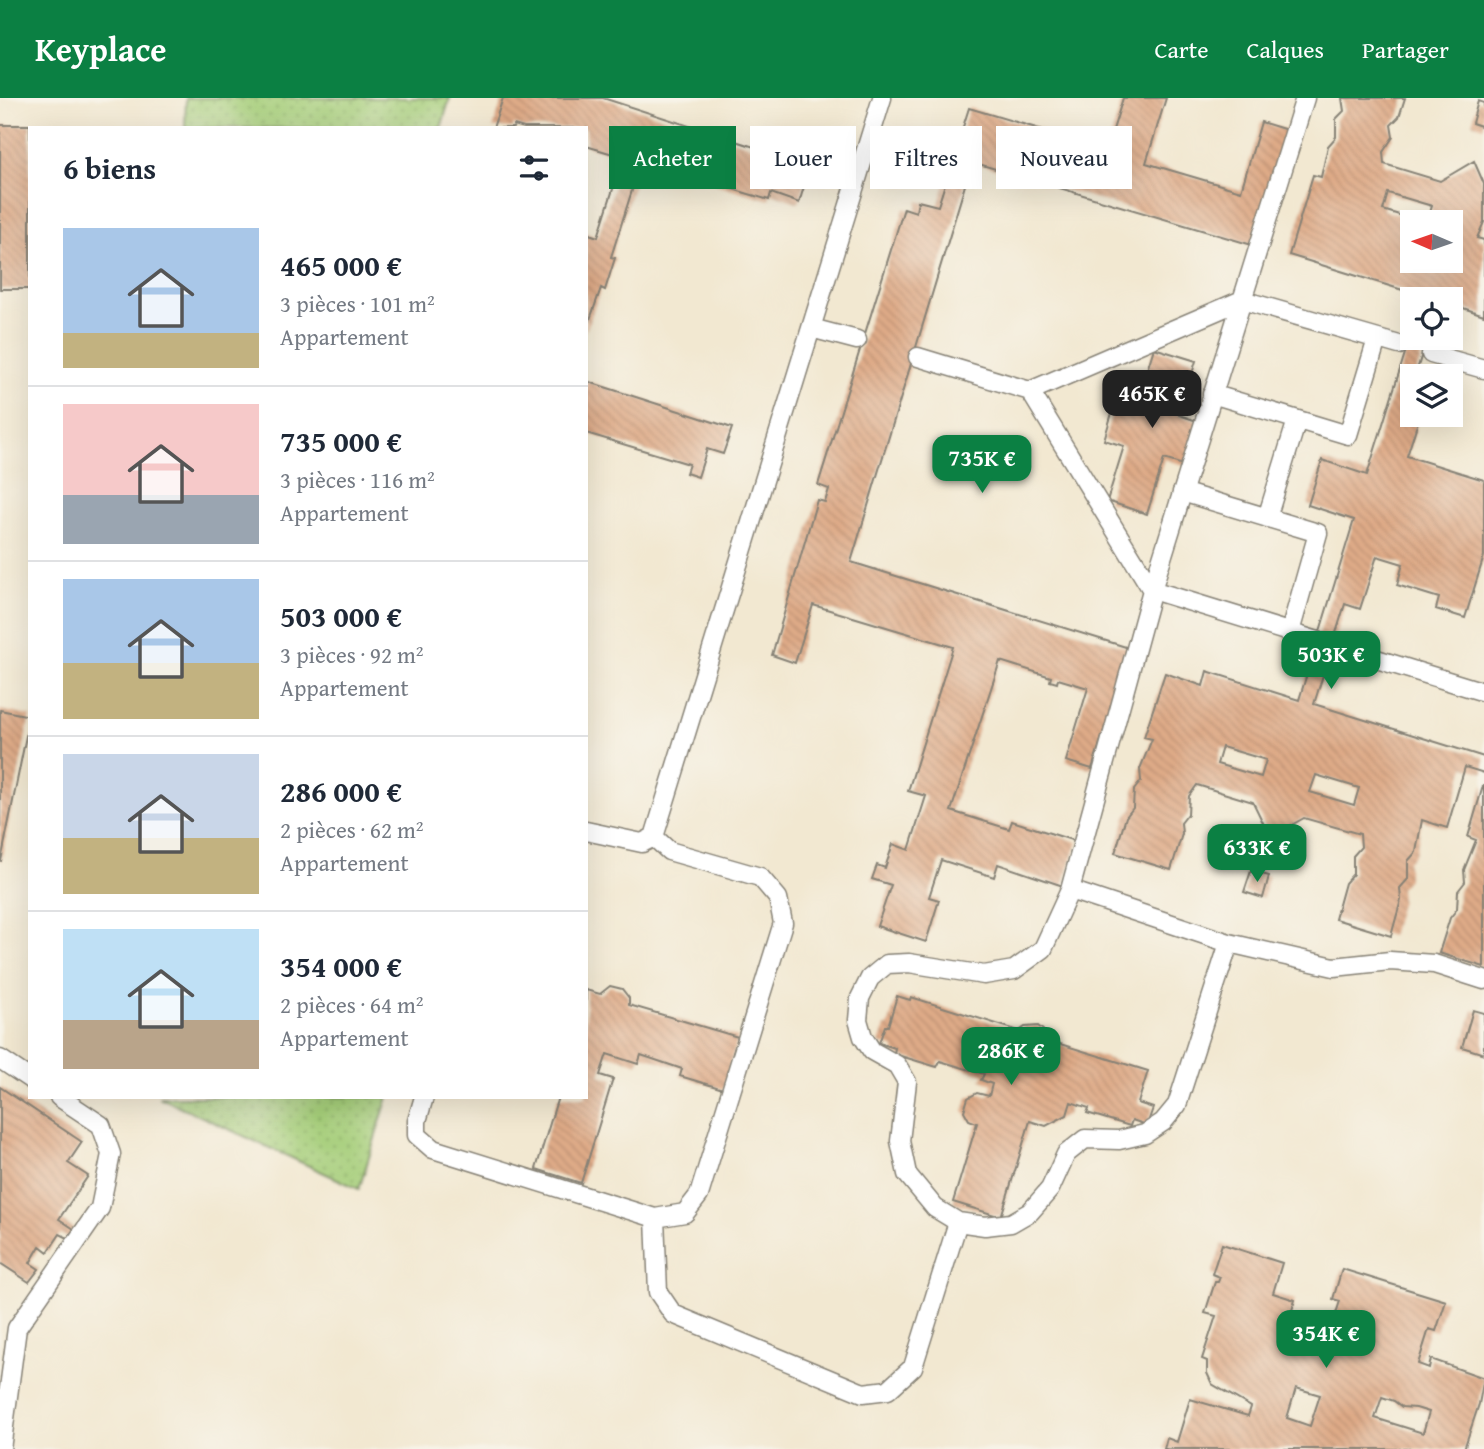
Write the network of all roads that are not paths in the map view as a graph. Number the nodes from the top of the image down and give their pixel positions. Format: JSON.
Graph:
{"nodes":[{"id":1,"x":882,"y":98,"type":"edge"},
{"id":2,"x":1305,"y":98,"type":"edge"},
{"id":3,"x":1242,"y":300,"type":"junction"},
{"id":4,"x":811,"y":328,"type":"junction"},
{"id":5,"x":1377,"y":339,"type":"junction"},
{"id":6,"x":857,"y":340,"type":"dead end"},
{"id":7,"x":1399,"y":345,"type":"dead end"},
{"id":8,"x":1431,"y":354,"type":"dead end"},
{"id":9,"x":918,"y":357,"type":"dead end"},
{"id":10,"x":1484,"y":369,"type":"edge"},
{"id":11,"x":1030,"y":391,"type":"junction"},
{"id":12,"x":1212,"y":394,"type":"junction"},
{"id":13,"x":1297,"y":420,"type":"junction"},
{"id":14,"x":1182,"y":492,"type":"junction"},
{"id":15,"x":1267,"y":518,"type":"junction"},
{"id":16,"x":1152,"y":590,"type":"junction"},
{"id":17,"x":1290,"y":632,"type":"junction"},
{"id":18,"x":1484,"y":692,"type":"edge"},
{"id":19,"x":588,"y":831,"type":"edge"},
{"id":20,"x":654,"y":837,"type":"junction"},
{"id":21,"x":1070,"y":890,"type":"junction"},
{"id":22,"x":1229,"y":943,"type":"junction"},
{"id":23,"x":1484,"y":980,"type":"edge"},
{"id":24,"x":0,"y":1059,"type":"edge"},
{"id":25,"x":28,"y":1078,"type":"edge"},
{"id":26,"x":62,"y":1099,"type":"edge"},
{"id":27,"x":423,"y":1099,"type":"edge"},
{"id":28,"x":654,"y":1218,"type":"junction"},
{"id":29,"x":958,"y":1222,"type":"junction"},
{"id":30,"x":1,"y":1449,"type":"edge"}],
"edges":[{"from":1,"to":4,"type":"lane"},
{"from":2,"to":3,"type":"lane"},
{"from":3,"to":5,"type":"lane"},
{"from":3,"to":11,"type":"lane"},
{"from":3,"to":12,"type":"lane"},
{"from":4,"to":6,"type":"lane"},
{"from":4,"to":20,"type":"lane"},
{"from":5,"to":7,"type":"lane"},
{"from":5,"to":13,"type":"lane"},
{"from":8,"to":10,"type":"lane"},
{"from":9,"to":11,"type":"lane"},
{"from":11,"to":16,"type":"lane"},
{"from":12,"to":13,"type":"lane"},
{"from":12,"to":14,"type":"lane"},
{"from":13,"to":15,"type":"lane"},
{"from":14,"to":15,"type":"lane"},
{"from":14,"to":16,"type":"lane"},
{"from":15,"to":17,"type":"lane"},
{"from":16,"to":17,"type":"lane"},
{"from":16,"to":21,"type":"lane"},
{"from":17,"to":18,"type":"lane"},
{"from":19,"to":20,"type":"lane"},
{"from":20,"to":28,"type":"lane"},
{"from":21,"to":22,"type":"lane"},
{"from":21,"to":29,"type":"lane"},
{"from":22,"to":23,"type":"lane"},
{"from":22,"to":29,"type":"lane"},
{"from":24,"to":25,"type":"lane"},
{"from":26,"to":30,"type":"lane"},
{"from":27,"to":28,"type":"lane"},
{"from":28,"to":29,"type":"lane"}]}
